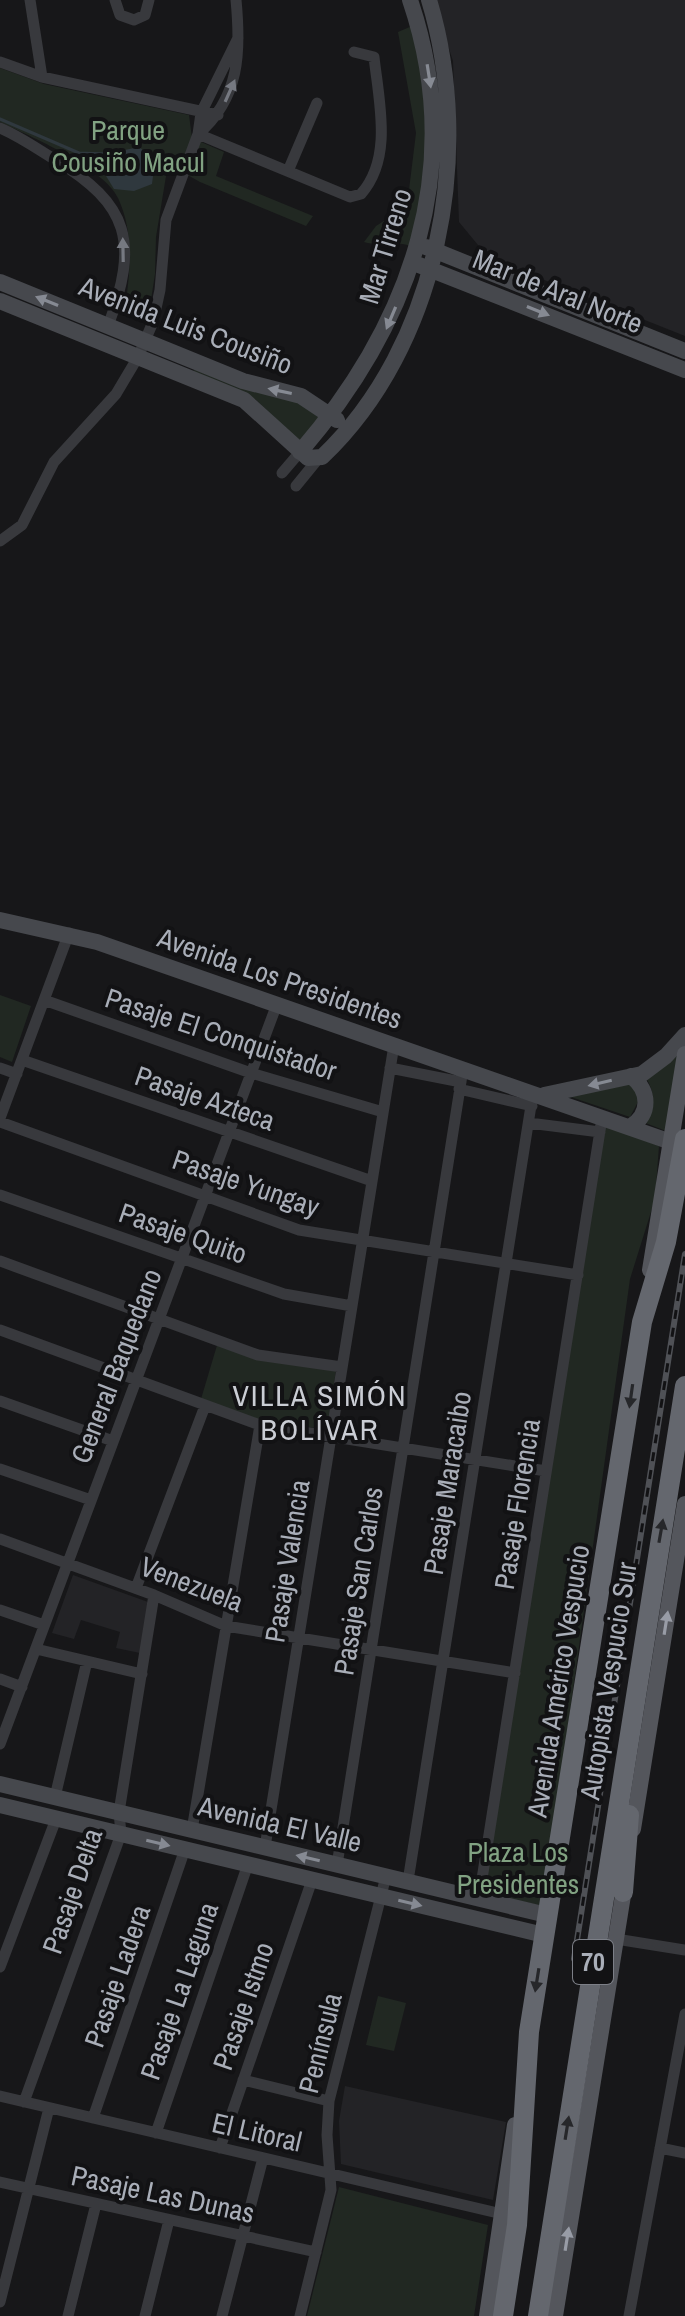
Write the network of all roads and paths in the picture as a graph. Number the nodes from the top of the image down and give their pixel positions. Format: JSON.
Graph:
{"nodes":[{"id":1,"x":30,"y":0,"type":"edge"},
{"id":2,"x":115,"y":0,"type":"edge"},
{"id":3,"x":149,"y":0,"type":"edge"},
{"id":4,"x":236,"y":0,"type":"edge"},
{"id":5,"x":410,"y":0,"type":"edge"},
{"id":6,"x":429,"y":0,"type":"edge"},
{"id":7,"x":238,"y":38,"type":"junction"},
{"id":8,"x":354,"y":52,"type":"dead end"},
{"id":9,"x":0,"y":62,"type":"edge"},
{"id":10,"x":42,"y":77,"type":"junction"},
{"id":11,"x":317,"y":103,"type":"dead end"},
{"id":12,"x":201,"y":113,"type":"junction"},
{"id":13,"x":218,"y":115,"type":"junction"},
{"id":14,"x":0,"y":128,"type":"edge"},
{"id":15,"x":198,"y":134,"type":"junction"},
{"id":16,"x":288,"y":171,"type":"junction"},
{"id":17,"x":425,"y":247,"type":"junction"},
{"id":18,"x":420,"y":265,"type":"junction"},
{"id":19,"x":0,"y":282,"type":"edge"},
{"id":20,"x":466,"y":282,"type":"junction"},
{"id":21,"x":0,"y":301,"type":"edge"},
{"id":22,"x":419,"y":303,"type":"junction"},
{"id":23,"x":108,"y":326,"type":"junction"},
{"id":24,"x":606,"y":329,"type":"junction"},
{"id":25,"x":145,"y":341,"type":"junction"},
{"id":26,"x":685,"y":351,"type":"edge"},
{"id":27,"x":138,"y":357,"type":"junction"},
{"id":28,"x":192,"y":360,"type":"junction"},
{"id":29,"x":685,"y":370,"type":"edge"},
{"id":30,"x":186,"y":376,"type":"junction"},
{"id":31,"x":332,"y":415,"type":"junction"},
{"id":32,"x":347,"y":429,"type":"junction"},
{"id":33,"x":310,"y":457,"type":"junction"},
{"id":34,"x":282,"y":473,"type":"dead end"},
{"id":35,"x":296,"y":486,"type":"dead end"},
{"id":36,"x":0,"y":541,"type":"edge"},
{"id":37,"x":0,"y":920,"type":"edge"},
{"id":38,"x":69,"y":933,"type":"junction"},
{"id":39,"x":44,"y":1000,"type":"junction"},
{"id":40,"x":277,"y":1004,"type":"junction"},
{"id":41,"x":685,"y":1035,"type":"edge"},
{"id":42,"x":394,"y":1045,"type":"junction"},
{"id":43,"x":685,"y":1054,"type":"edge"},
{"id":44,"x":22,"y":1060,"type":"junction"},
{"id":45,"x":0,"y":1068,"type":"edge"},
{"id":46,"x":390,"y":1068,"type":"junction"},
{"id":47,"x":251,"y":1073,"type":"junction"},
{"id":48,"x":17,"y":1074,"type":"junction"},
{"id":49,"x":631,"y":1076,"type":"junction"},
{"id":50,"x":461,"y":1080,"type":"junction"},
{"id":51,"x":535,"y":1098,"type":"junction"},
{"id":52,"x":383,"y":1112,"type":"junction"},
{"id":53,"x":0,"y":1120,"type":"edge"},
{"id":54,"x":529,"y":1123,"type":"junction"},
{"id":55,"x":601,"y":1125,"type":"junction"},
{"id":56,"x":630,"y":1127,"type":"junction"},
{"id":57,"x":229,"y":1132,"type":"junction"},
{"id":58,"x":678,"y":1140,"type":"edge"},
{"id":59,"x":372,"y":1181,"type":"junction"},
{"id":60,"x":0,"y":1195,"type":"edge"},
{"id":61,"x":206,"y":1195,"type":"junction"},
{"id":62,"x":362,"y":1241,"type":"junction"},
{"id":63,"x":434,"y":1252,"type":"junction"},
{"id":64,"x":182,"y":1258,"type":"junction"},
{"id":65,"x":0,"y":1261,"type":"edge"},
{"id":66,"x":506,"y":1264,"type":"junction"},
{"id":67,"x":578,"y":1275,"type":"junction"},
{"id":68,"x":352,"y":1306,"type":"junction"},
{"id":69,"x":160,"y":1318,"type":"junction"},
{"id":70,"x":0,"y":1330,"type":"edge"},
{"id":71,"x":342,"y":1367,"type":"junction"},
{"id":72,"x":136,"y":1380,"type":"junction"},
{"id":73,"x":685,"y":1386,"type":"edge"},
{"id":74,"x":0,"y":1401,"type":"edge"},
{"id":75,"x":205,"y":1406,"type":"junction"},
{"id":76,"x":260,"y":1425,"type":"junction"},
{"id":77,"x":331,"y":1437,"type":"junction"},
{"id":78,"x":113,"y":1441,"type":"junction"},
{"id":79,"x":403,"y":1448,"type":"junction"},
{"id":80,"x":475,"y":1460,"type":"junction"},
{"id":81,"x":0,"y":1469,"type":"edge"},
{"id":82,"x":546,"y":1471,"type":"junction"},
{"id":83,"x":91,"y":1500,"type":"junction"},
{"id":84,"x":685,"y":1504,"type":"edge"},
{"id":85,"x":0,"y":1539,"type":"edge"},
{"id":86,"x":68,"y":1562,"type":"junction"},
{"id":87,"x":136,"y":1588,"type":"junction"},
{"id":88,"x":154,"y":1595,"type":"junction"},
{"id":89,"x":647,"y":1608,"type":"junction"},
{"id":90,"x":0,"y":1610,"type":"edge"},
{"id":91,"x":44,"y":1625,"type":"junction"},
{"id":92,"x":226,"y":1626,"type":"junction"},
{"id":93,"x":299,"y":1638,"type":"junction"},
{"id":94,"x":36,"y":1649,"type":"junction"},
{"id":95,"x":371,"y":1650,"type":"junction"},
{"id":96,"x":87,"y":1661,"type":"junction"},
{"id":97,"x":443,"y":1661,"type":"junction"},
{"id":98,"x":515,"y":1673,"type":"junction"},
{"id":99,"x":142,"y":1674,"type":"junction"},
{"id":100,"x":0,"y":1679,"type":"edge"},
{"id":101,"x":22,"y":1687,"type":"junction"},
{"id":102,"x":0,"y":1744,"type":"edge"},
{"id":103,"x":0,"y":1784,"type":"edge"},
{"id":104,"x":55,"y":1797,"type":"junction"},
{"id":105,"x":0,"y":1805,"type":"edge"},
{"id":106,"x":119,"y":1812,"type":"junction"},
{"id":107,"x":56,"y":1819,"type":"junction"},
{"id":108,"x":192,"y":1830,"type":"junction"},
{"id":109,"x":121,"y":1834,"type":"junction"},
{"id":110,"x":265,"y":1847,"type":"junction"},
{"id":111,"x":185,"y":1849,"type":"junction"},
{"id":112,"x":248,"y":1864,"type":"junction"},
{"id":113,"x":337,"y":1865,"type":"junction"},
{"id":114,"x":386,"y":1876,"type":"junction"},
{"id":115,"x":312,"y":1880,"type":"junction"},
{"id":116,"x":408,"y":1881,"type":"junction"},
{"id":117,"x":434,"y":1888,"type":"junction"},
{"id":118,"x":623,"y":1892,"type":"junction"},
{"id":119,"x":383,"y":1897,"type":"junction"},
{"id":120,"x":479,"y":1898,"type":"junction"},
{"id":121,"x":473,"y":1918,"type":"junction"},
{"id":122,"x":546,"y":1925,"type":"junction"},
{"id":123,"x":616,"y":1939,"type":"junction"},
{"id":124,"x":685,"y":1950,"type":"edge"},
{"id":125,"x":0,"y":1967,"type":"edge"},
{"id":126,"x":685,"y":2014,"type":"edge"},
{"id":127,"x":529,"y":2032,"type":"junction"},
{"id":128,"x":243,"y":2080,"type":"junction"},
{"id":129,"x":0,"y":2096,"type":"edge"},
{"id":130,"x":329,"y":2101,"type":"junction"},
{"id":131,"x":24,"y":2102,"type":"junction"},
{"id":132,"x":49,"y":2108,"type":"junction"},
{"id":133,"x":93,"y":2118,"type":"junction"},
{"id":134,"x":156,"y":2133,"type":"junction"},
{"id":135,"x":220,"y":2148,"type":"junction"},
{"id":136,"x":660,"y":2148,"type":"junction"},
{"id":137,"x":685,"y":2153,"type":"edge"},
{"id":138,"x":263,"y":2158,"type":"junction"},
{"id":139,"x":330,"y":2173,"type":"junction"},
{"id":140,"x":0,"y":2182,"type":"edge"},
{"id":141,"x":29,"y":2189,"type":"junction"},
{"id":142,"x":96,"y":2204,"type":"junction"},
{"id":143,"x":502,"y":2214,"type":"junction"},
{"id":144,"x":169,"y":2220,"type":"junction"},
{"id":145,"x":242,"y":2236,"type":"junction"},
{"id":146,"x":316,"y":2252,"type":"junction"},
{"id":147,"x":0,"y":2302,"type":"edge"},
{"id":148,"x":68,"y":2316,"type":"edge"},
{"id":149,"x":145,"y":2316,"type":"edge"},
{"id":150,"x":222,"y":2316,"type":"edge"},
{"id":151,"x":300,"y":2316,"type":"edge"},
{"id":152,"x":487,"y":2316,"type":"edge"},
{"id":153,"x":503,"y":2316,"type":"edge"},
{"id":154,"x":538,"y":2316,"type":"edge"},
{"id":155,"x":555,"y":2316,"type":"edge"},
{"id":156,"x":629,"y":2316,"type":"edge"}],
"edges":[{"from":1,"to":10,"type":"street"},
{"from":2,"to":3,"type":"street"},
{"from":4,"to":7,"type":"street"},
{"from":5,"to":17,"type":"street","name":"Mar Tirreno","one_way":true},
{"from":6,"to":17,"type":"street","name":"Mar Tirreno"},
{"from":7,"to":12,"type":"street"},
{"from":13,"to":7,"type":"street","one_way":true},
{"from":8,"to":16,"type":"street"},
{"from":9,"to":10,"type":"street"},
{"from":10,"to":12,"type":"street"},
{"from":11,"to":16,"type":"street"},
{"from":12,"to":13,"type":"street"},
{"from":12,"to":15,"type":"street"},
{"from":13,"to":15,"type":"street"},
{"from":23,"to":14,"type":"street","one_way":true},
{"from":15,"to":16,"type":"street"},
{"from":15,"to":25,"type":"street"},
{"from":17,"to":18,"type":"street","name":"Mar Tirreno"},
{"from":17,"to":24,"type":"street","name":"Mar de Aral Norte"},
{"from":18,"to":20,"type":"street","name":"Mar de Aral Norte"},
{"from":18,"to":22,"type":"street","name":"Mar Tirreno"},
{"from":18,"to":31,"type":"street","name":"Mar Tirreno","one_way":true},
{"from":23,"to":19,"type":"street","name":"Avenida Luis Cousiño","one_way":true},
{"from":20,"to":22,"type":"street"},
{"from":20,"to":24,"type":"street","name":"Mar de Aral Norte","one_way":true},
{"from":21,"to":27,"type":"street","name":"Avenida Luis Cousiño"},
{"from":22,"to":32,"type":"street","name":"Mar Tirreno"},
{"from":23,"to":25,"type":"street","name":"Avenida Luis Cousiño"},
{"from":24,"to":26,"type":"street","name":"Mar de Aral Norte"},
{"from":24,"to":29,"type":"street","name":"Mar de Aral Norte"},
{"from":25,"to":27,"type":"street"},
{"from":25,"to":28,"type":"street","name":"Avenida Luis Cousiño"},
{"from":27,"to":30,"type":"street","name":"Avenida Luis Cousiño"},
{"from":27,"to":36,"type":"street"},
{"from":28,"to":30,"type":"street"},
{"from":31,"to":28,"type":"street","name":"Avenida Luis Cousiño","one_way":true},
{"from":30,"to":33,"type":"street","name":"Avenida Luis Cousiño"},
{"from":31,"to":32,"type":"street","name":"Avenida Luis Cousiño"},
{"from":31,"to":33,"type":"street","name":"Mar Tirreno"},
{"from":32,"to":33,"type":"street","name":"Mar Tirreno"},
{"from":33,"to":34,"type":"street","name":"Mar Tirreno"},
{"from":33,"to":35,"type":"street","name":"Mar Tirreno"},
{"from":37,"to":38,"type":"street","name":"Avenida Los Presidentes"},
{"from":38,"to":39,"type":"street"},
{"from":38,"to":40,"type":"street","name":"Avenida Los Presidentes"},
{"from":39,"to":44,"type":"street"},
{"from":39,"to":47,"type":"street","name":"Pasaje El Conquistador"},
{"from":40,"to":42,"type":"street","name":"Avenida Los Presidentes"},
{"from":40,"to":47,"type":"street","name":"General Baquedano"},
{"from":41,"to":49,"type":"street"},
{"from":42,"to":46,"type":"street","name":"Pasaje Valencia"},
{"from":42,"to":50,"type":"street","name":"Avenida Los Presidentes"},
{"from":43,"to":58,"type":"main road"},
{"from":44,"to":48,"type":"street"},
{"from":44,"to":57,"type":"street","name":"Pasaje Azteca"},
{"from":45,"to":48,"type":"street"},
{"from":46,"to":50,"type":"street"},
{"from":46,"to":52,"type":"street","name":"Pasaje Valencia"},
{"from":47,"to":52,"type":"street","name":"Pasaje El Conquistador"},
{"from":47,"to":57,"type":"street","name":"General Baquedano"},
{"from":48,"to":53,"type":"street"},
{"from":49,"to":51,"type":"street","one_way":true},
{"from":49,"to":56,"type":"street"},
{"from":50,"to":51,"type":"street","name":"Avenida Los Presidentes"},
{"from":50,"to":63,"type":"street","name":"Pasaje San Carlos"},
{"from":51,"to":54,"type":"street","name":"Pasaje Maracaibo"},
{"from":51,"to":55,"type":"street","name":"Avenida Los Presidentes"},
{"from":52,"to":59,"type":"street","name":"Pasaje Valencia"},
{"from":53,"to":61,"type":"street","name":"Pasaje Yungay"},
{"from":54,"to":55,"type":"street"},
{"from":54,"to":66,"type":"street","name":"Pasaje Maracaibo"},
{"from":55,"to":56,"type":"street","name":"Avenida Los Presidentes"},
{"from":55,"to":67,"type":"street","name":"Pasaje Florencia"},
{"from":56,"to":58,"type":"street","name":"Avenida Los Presidentes"},
{"from":57,"to":59,"type":"street","name":"Pasaje Azteca"},
{"from":57,"to":61,"type":"street","name":"General Baquedano"},
{"from":58,"to":122,"type":"highway","name":"Avenida Américo Vespucio","number":"70","one_way":true},
{"from":59,"to":62,"type":"street","name":"Pasaje Valencia"},
{"from":60,"to":64,"type":"street","name":"Pasaje Quito"},
{"from":61,"to":62,"type":"street","name":"Pasaje Yungay"},
{"from":61,"to":64,"type":"street","name":"General Baquedano"},
{"from":62,"to":63,"type":"street","name":"Pasaje Yungay"},
{"from":62,"to":68,"type":"street","name":"Pasaje Valencia"},
{"from":63,"to":66,"type":"street","name":"Pasaje Yungay"},
{"from":63,"to":79,"type":"street","name":"Pasaje San Carlos"},
{"from":64,"to":68,"type":"street","name":"Pasaje Quito"},
{"from":64,"to":69,"type":"street","name":"General Baquedano"},
{"from":65,"to":69,"type":"street"},
{"from":66,"to":67,"type":"street","name":"Pasaje Yungay"},
{"from":66,"to":80,"type":"street","name":"Pasaje Maracaibo"},
{"from":67,"to":82,"type":"street","name":"Pasaje Florencia"},
{"from":68,"to":71,"type":"street","name":"Pasaje Valencia"},
{"from":69,"to":71,"type":"street"},
{"from":69,"to":72,"type":"street","name":"General Baquedano"},
{"from":70,"to":72,"type":"street"},
{"from":71,"to":77,"type":"street","name":"Pasaje Valencia"},
{"from":72,"to":75,"type":"street"},
{"from":72,"to":78,"type":"street","name":"General Baquedano"},
{"from":89,"to":73,"type":"highway","name":"Autopista Vespucio Sur","number":"70","one_way":true},
{"from":74,"to":78,"type":"street"},
{"from":75,"to":76,"type":"street"},
{"from":75,"to":87,"type":"street"},
{"from":76,"to":77,"type":"street"},
{"from":76,"to":92,"type":"street"},
{"from":77,"to":79,"type":"street"},
{"from":77,"to":93,"type":"street","name":"Pasaje Valencia"},
{"from":78,"to":83,"type":"street","name":"General Baquedano"},
{"from":79,"to":80,"type":"street"},
{"from":79,"to":95,"type":"street","name":"Pasaje San Carlos"},
{"from":80,"to":82,"type":"street"},
{"from":80,"to":97,"type":"street","name":"Pasaje Maracaibo"},
{"from":81,"to":83,"type":"street"},
{"from":82,"to":98,"type":"street","name":"Pasaje Florencia"},
{"from":83,"to":86,"type":"street","name":"General Baquedano"},
{"from":118,"to":84,"type":"main road","one_way":true},
{"from":85,"to":86,"type":"street","name":"Venezuela"},
{"from":86,"to":87,"type":"street","name":"Venezuela"},
{"from":86,"to":91,"type":"street","name":"General Baquedano"},
{"from":87,"to":88,"type":"street","name":"Venezuela"},
{"from":88,"to":92,"type":"street","name":"Venezuela"},
{"from":88,"to":99,"type":"street","name":"Pasaje Delta"},
{"from":89,"to":118,"type":"highway"},
{"from":154,"to":89,"type":"highway","name":"Autopista Vespucio Sur","number":"70","one_way":true},
{"from":90,"to":91,"type":"street"},
{"from":91,"to":94,"type":"street","name":"General Baquedano"},
{"from":92,"to":93,"type":"street","name":"Venezuela"},
{"from":92,"to":108,"type":"street"},
{"from":93,"to":95,"type":"street","name":"Venezuela"},
{"from":93,"to":110,"type":"street","name":"Pasaje Valencia"},
{"from":94,"to":96,"type":"street"},
{"from":94,"to":101,"type":"street","name":"General Baquedano"},
{"from":95,"to":97,"type":"street","name":"Venezuela"},
{"from":95,"to":113,"type":"street","name":"Pasaje San Carlos"},
{"from":96,"to":99,"type":"street"},
{"from":96,"to":104,"type":"street"},
{"from":97,"to":98,"type":"street","name":"Venezuela"},
{"from":97,"to":116,"type":"street","name":"Pasaje Maracaibo"},
{"from":98,"to":120,"type":"street","name":"Pasaje Florencia"},
{"from":99,"to":106,"type":"street","name":"Pasaje Delta"},
{"from":100,"to":101,"type":"street"},
{"from":101,"to":102,"type":"street","name":"General Baquedano"},
{"from":103,"to":104,"type":"street","name":"Avenida El Valle"},
{"from":104,"to":106,"type":"street","name":"Avenida El Valle"},
{"from":105,"to":107,"type":"street","name":"Avenida El Valle"},
{"from":106,"to":108,"type":"street","name":"Avenida El Valle"},
{"from":106,"to":109,"type":"street","name":"Pasaje Delta"},
{"from":107,"to":109,"type":"street","name":"Avenida El Valle"},
{"from":107,"to":125,"type":"street"},
{"from":108,"to":110,"type":"street","name":"Avenida El Valle"},
{"from":109,"to":111,"type":"street","name":"Avenida El Valle","one_way":true},
{"from":109,"to":131,"type":"street","name":"Pasaje Delta"},
{"from":113,"to":110,"type":"street","name":"Avenida El Valle","one_way":true},
{"from":111,"to":112,"type":"street","name":"Avenida El Valle"},
{"from":111,"to":133,"type":"street","name":"Pasaje Ladera"},
{"from":112,"to":115,"type":"street","name":"Avenida El Valle"},
{"from":112,"to":134,"type":"street","name":"Pasaje La Laguna"},
{"from":113,"to":114,"type":"street","name":"Avenida El Valle"},
{"from":114,"to":116,"type":"street","name":"Avenida El Valle"},
{"from":114,"to":119,"type":"street","name":"Península"},
{"from":115,"to":119,"type":"street","name":"Avenida El Valle"},
{"from":115,"to":128,"type":"street","name":"Pasaje Istmo"},
{"from":116,"to":117,"type":"street","name":"Avenida El Valle"},
{"from":117,"to":120,"type":"street","name":"Avenida El Valle"},
{"from":117,"to":121,"type":"street"},
{"from":118,"to":123,"type":"main road"},
{"from":119,"to":121,"type":"street","name":"Avenida El Valle","one_way":true},
{"from":119,"to":130,"type":"street","name":"Península"},
{"from":120,"to":122,"type":"street","name":"Avenida El Valle"},
{"from":121,"to":122,"type":"street","name":"Avenida El Valle"},
{"from":122,"to":127,"type":"highway","name":"Avenida Américo Vespucio","number":"70","one_way":true},
{"from":123,"to":124,"type":"street"},
{"from":155,"to":123,"type":"main road","one_way":true},
{"from":126,"to":136,"type":"street"},
{"from":127,"to":143,"type":"main road","name":"Avenida Américo Vespucio"},
{"from":127,"to":153,"type":"highway","number":"70"},
{"from":128,"to":130,"type":"street"},
{"from":128,"to":135,"type":"street","name":"Pasaje Istmo"},
{"from":129,"to":131,"type":"street","name":"El Litoral"},
{"from":130,"to":139,"type":"street","name":"Península"},
{"from":131,"to":132,"type":"street","name":"El Litoral"},
{"from":132,"to":133,"type":"street","name":"El Litoral"},
{"from":132,"to":141,"type":"street"},
{"from":133,"to":134,"type":"street","name":"El Litoral"},
{"from":134,"to":135,"type":"street","name":"El Litoral"},
{"from":135,"to":138,"type":"street","name":"El Litoral"},
{"from":136,"to":137,"type":"street"},
{"from":136,"to":156,"type":"street"},
{"from":138,"to":139,"type":"street","name":"El Litoral"},
{"from":138,"to":145,"type":"street"},
{"from":139,"to":143,"type":"street","name":"El Litoral"},
{"from":139,"to":146,"type":"street","name":"Península"},
{"from":140,"to":141,"type":"street","name":"Pasaje Las Dunas"},
{"from":141,"to":142,"type":"street","name":"Pasaje Las Dunas"},
{"from":141,"to":147,"type":"street"},
{"from":142,"to":144,"type":"street","name":"Pasaje Las Dunas"},
{"from":142,"to":148,"type":"street"},
{"from":143,"to":152,"type":"main road","name":"Avenida Américo Vespucio"},
{"from":144,"to":145,"type":"street","name":"Pasaje Las Dunas"},
{"from":144,"to":149,"type":"street"},
{"from":145,"to":146,"type":"street","name":"Pasaje Las Dunas"},
{"from":145,"to":150,"type":"street"},
{"from":146,"to":151,"type":"street","name":"Península"}]}
